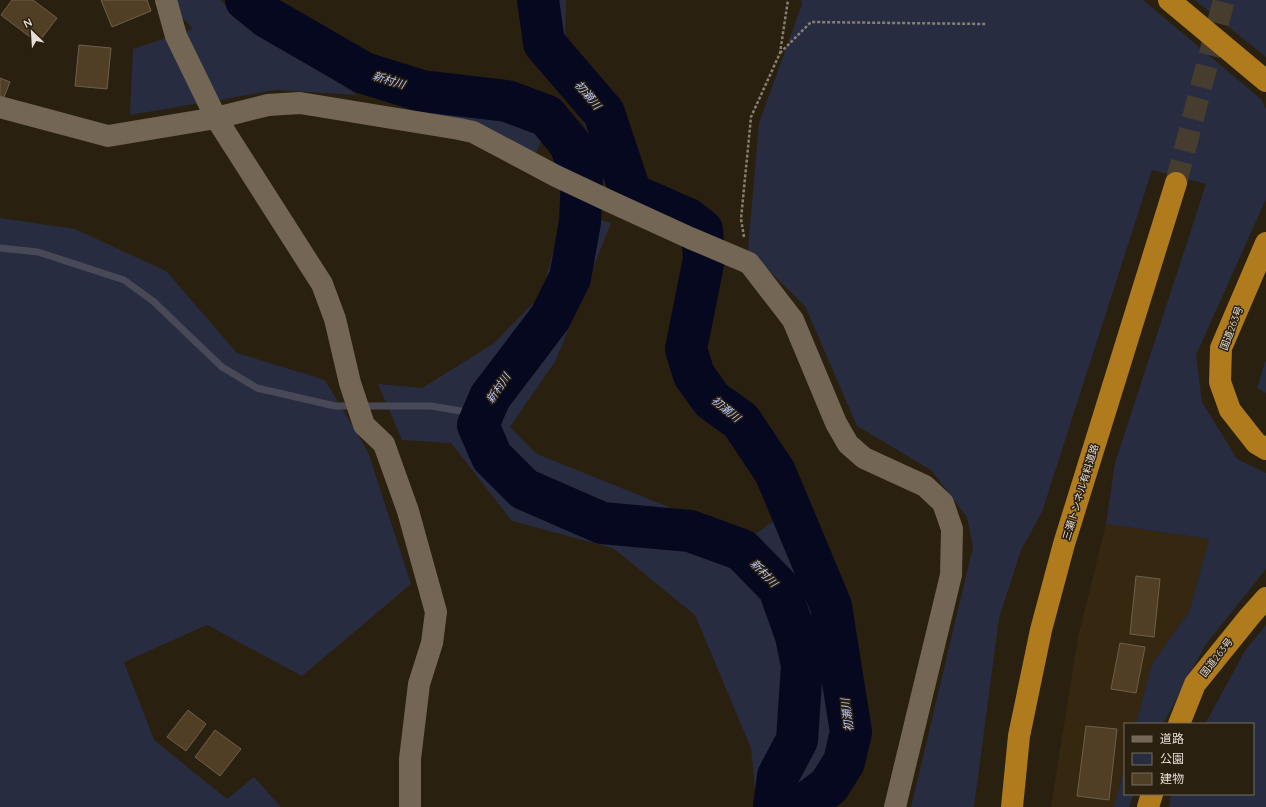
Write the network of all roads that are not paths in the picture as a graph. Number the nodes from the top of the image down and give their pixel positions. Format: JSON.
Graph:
{"nodes":[{"id":1,"x":166,"y":0,"type":"edge"},
{"id":2,"x":1169,"y":0,"type":"edge"},
{"id":3,"x":1266,"y":81,"type":"edge"},
{"id":4,"x":0,"y":107,"type":"edge"},
{"id":5,"x":216,"y":118,"type":"junction"},
{"id":6,"x":1176,"y":183,"type":"tunnel mouth"},
{"id":7,"x":1266,"y":243,"type":"edge"},
{"id":8,"x":1266,"y":449,"type":"edge"},
{"id":9,"x":1266,"y":598,"type":"edge"},
{"id":10,"x":1179,"y":723,"type":"edge"},
{"id":11,"x":1152,"y":795,"type":"edge"},
{"id":12,"x":410,"y":807,"type":"edge"},
{"id":13,"x":895,"y":807,"type":"edge"},
{"id":14,"x":1012,"y":807,"type":"edge"},
{"id":15,"x":1148,"y":807,"type":"edge"}],
"edges":[{"from":1,"to":5,"type":"street"},
{"from":2,"to":3,"type":"highway"},
{"from":4,"to":5,"type":"street"},
{"from":5,"to":12,"type":"street"},
{"from":5,"to":13,"type":"street"},
{"from":6,"to":14,"type":"highway","name":"三瀬トンネル有料道路"},
{"from":7,"to":8,"type":"highway","name":"国道263号"},
{"from":9,"to":10,"type":"highway","name":"国道263号"},
{"from":11,"to":15,"type":"highway"}]}
